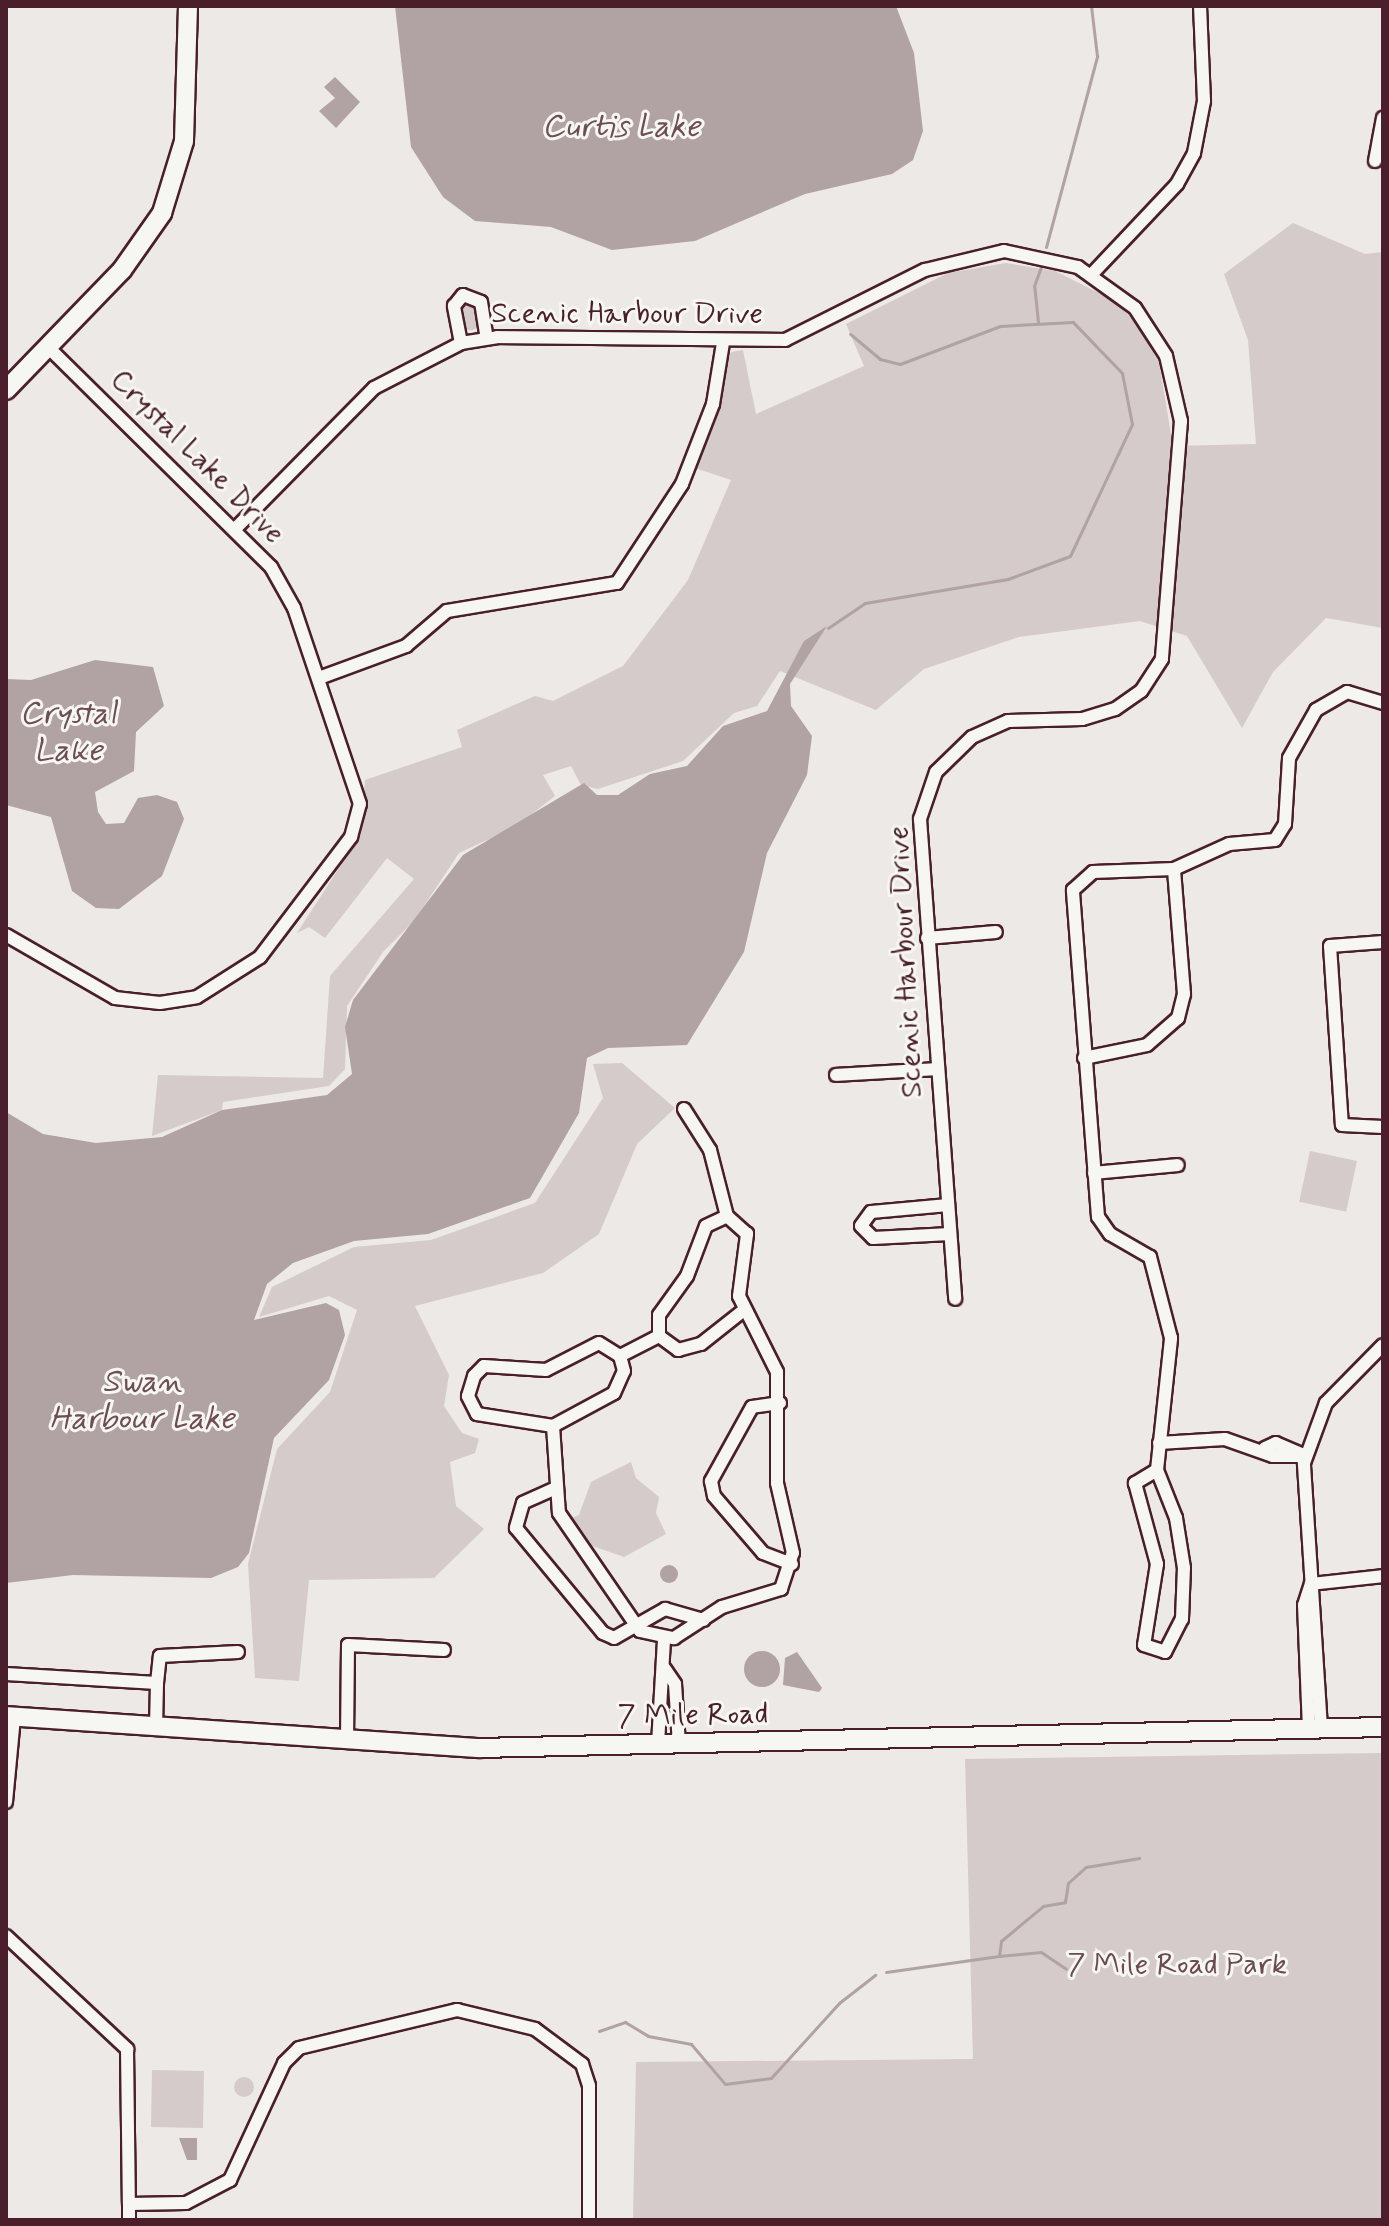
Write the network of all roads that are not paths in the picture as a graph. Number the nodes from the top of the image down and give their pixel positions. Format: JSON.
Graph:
{"nodes":[{"id":1,"x":188,"y":6,"type":"edge"},
{"id":2,"x":1200,"y":6,"type":"edge"},
{"id":3,"x":1383,"y":118,"type":"edge"},
{"id":4,"x":1375,"y":161,"type":"dead end"},
{"id":5,"x":1092,"y":274,"type":"junction"},
{"id":6,"x":487,"y":338,"type":"junction"},
{"id":7,"x":461,"y":343,"type":"junction"},
{"id":8,"x":723,"y":343,"type":"junction"},
{"id":9,"x":48,"y":347,"type":"junction"},
{"id":10,"x":6,"y":390,"type":"edge"},
{"id":11,"x":237,"y":527,"type":"junction"},
{"id":12,"x":319,"y":678,"type":"junction"},
{"id":13,"x":1383,"y":703,"type":"edge"},
{"id":14,"x":1174,"y":869,"type":"junction"},
{"id":15,"x":996,"y":932,"type":"dead end"},
{"id":16,"x":6,"y":935,"type":"edge"},
{"id":17,"x":927,"y":938,"type":"junction"},
{"id":18,"x":1383,"y":942,"type":"edge"},
{"id":19,"x":1084,"y":1058,"type":"junction"},
{"id":20,"x":937,"y":1069,"type":"junction"},
{"id":21,"x":836,"y":1075,"type":"dead end"},
{"id":22,"x":684,"y":1109,"type":"dead end"},
{"id":23,"x":1383,"y":1127,"type":"edge"},
{"id":24,"x":1178,"y":1165,"type":"dead end"},
{"id":25,"x":1094,"y":1173,"type":"junction"},
{"id":26,"x":948,"y":1205,"type":"junction"},
{"id":27,"x":727,"y":1216,"type":"junction"},
{"id":28,"x":950,"y":1234,"type":"junction"},
{"id":29,"x":955,"y":1299,"type":"dead end"},
{"id":30,"x":744,"y":1310,"type":"junction"},
{"id":31,"x":659,"y":1336,"type":"junction"},
{"id":32,"x":1383,"y":1345,"type":"edge"},
{"id":33,"x":620,"y":1356,"type":"junction"},
{"id":34,"x":780,"y":1403,"type":"junction"},
{"id":35,"x":553,"y":1426,"type":"junction"},
{"id":36,"x":1159,"y":1443,"type":"junction"},
{"id":37,"x":1306,"y":1456,"type":"junction"},
{"id":38,"x":1157,"y":1470,"type":"junction"},
{"id":39,"x":556,"y":1488,"type":"junction"},
{"id":40,"x":792,"y":1564,"type":"junction"},
{"id":41,"x":1383,"y":1576,"type":"edge"},
{"id":42,"x":1311,"y":1584,"type":"junction"},
{"id":43,"x":703,"y":1620,"type":"junction"},
{"id":44,"x":633,"y":1623,"type":"junction"},
{"id":45,"x":664,"y":1639,"type":"junction"},
{"id":46,"x":444,"y":1650,"type":"dead end"},
{"id":47,"x":238,"y":1652,"type":"dead end"},
{"id":48,"x":665,"y":1669,"type":"junction"},
{"id":49,"x":6,"y":1674,"type":"edge"},
{"id":50,"x":157,"y":1683,"type":"junction"},
{"id":51,"x":10,"y":1717,"type":"edge"},
{"id":52,"x":156,"y":1727,"type":"junction"},
{"id":53,"x":1383,"y":1727,"type":"edge"},
{"id":54,"x":1315,"y":1728,"type":"junction"},
{"id":55,"x":347,"y":1741,"type":"junction"},
{"id":56,"x":658,"y":1744,"type":"junction"},
{"id":57,"x":679,"y":1744,"type":"junction"},
{"id":58,"x":6,"y":1802,"type":"edge"},
{"id":59,"x":6,"y":1936,"type":"edge"},
{"id":60,"x":129,"y":2204,"type":"junction"},
{"id":61,"x":129,"y":2220,"type":"edge"},
{"id":62,"x":589,"y":2220,"type":"edge"}],
"edges":[{"from":1,"to":9,"type":"street"},
{"from":2,"to":5,"type":"street"},
{"from":3,"to":4,"type":"street"},
{"from":5,"to":8,"type":"street","name":"Scenic Harbour Drive"},
{"from":5,"to":17,"type":"street","name":"Scenic Harbour Drive"},
{"from":6,"to":7,"type":"street","name":"Scenic Harbour Drive"},
{"from":6,"to":7,"type":"street"},
{"from":6,"to":8,"type":"street","name":"Scenic Harbour Drive"},
{"from":7,"to":11,"type":"street","name":"Scenic Harbour Drive"},
{"from":8,"to":12,"type":"street"},
{"from":9,"to":10,"type":"street"},
{"from":9,"to":11,"type":"street","name":"Crystal Lake Drive"},
{"from":11,"to":12,"type":"street","name":"Crystal Lake Drive"},
{"from":12,"to":16,"type":"street","name":"Crystal Lake Drive"},
{"from":13,"to":14,"type":"street"},
{"from":14,"to":19,"type":"street"},
{"from":14,"to":19,"type":"street"},
{"from":15,"to":17,"type":"street"},
{"from":17,"to":20,"type":"street","name":"Scenic Harbour Drive"},
{"from":18,"to":23,"type":"street"},
{"from":19,"to":25,"type":"street"},
{"from":20,"to":21,"type":"street"},
{"from":20,"to":26,"type":"street","name":"Scenic Harbour Drive"},
{"from":22,"to":27,"type":"street"},
{"from":24,"to":25,"type":"street"},
{"from":25,"to":36,"type":"street"},
{"from":26,"to":28,"type":"street","name":"Scenic Harbour Drive"},
{"from":26,"to":28,"type":"street"},
{"from":27,"to":30,"type":"street"},
{"from":27,"to":31,"type":"street"},
{"from":28,"to":29,"type":"street","name":"Scenic Harbour Drive"},
{"from":30,"to":31,"type":"street"},
{"from":30,"to":34,"type":"street"},
{"from":31,"to":33,"type":"street"},
{"from":32,"to":37,"type":"street"},
{"from":33,"to":35,"type":"street"},
{"from":33,"to":35,"type":"street"},
{"from":34,"to":40,"type":"street"},
{"from":34,"to":40,"type":"street"},
{"from":35,"to":39,"type":"street"},
{"from":36,"to":37,"type":"street"},
{"from":36,"to":38,"type":"street"},
{"from":37,"to":42,"type":"street"},
{"from":38,"to":38,"type":"street"},
{"from":39,"to":44,"type":"street"},
{"from":39,"to":44,"type":"street"},
{"from":40,"to":43,"type":"street"},
{"from":41,"to":42,"type":"street"},
{"from":42,"to":54,"type":"street"},
{"from":43,"to":44,"type":"street"},
{"from":43,"to":45,"type":"street"},
{"from":44,"to":45,"type":"street"},
{"from":45,"to":48,"type":"street"},
{"from":46,"to":55,"type":"street"},
{"from":47,"to":50,"type":"street"},
{"from":48,"to":56,"type":"street"},
{"from":48,"to":57,"type":"street"},
{"from":49,"to":50,"type":"street"},
{"from":50,"to":52,"type":"street"},
{"from":51,"to":52,"type":"street","name":"7 Mile Road"},
{"from":51,"to":58,"type":"street"},
{"from":52,"to":55,"type":"street","name":"7 Mile Road"},
{"from":53,"to":54,"type":"street","name":"7 Mile Road"},
{"from":54,"to":57,"type":"street","name":"7 Mile Road"},
{"from":55,"to":56,"type":"street","name":"7 Mile Road"},
{"from":56,"to":57,"type":"street","name":"7 Mile Road"},
{"from":59,"to":60,"type":"street"},
{"from":60,"to":61,"type":"street"},
{"from":60,"to":62,"type":"street"}]}
